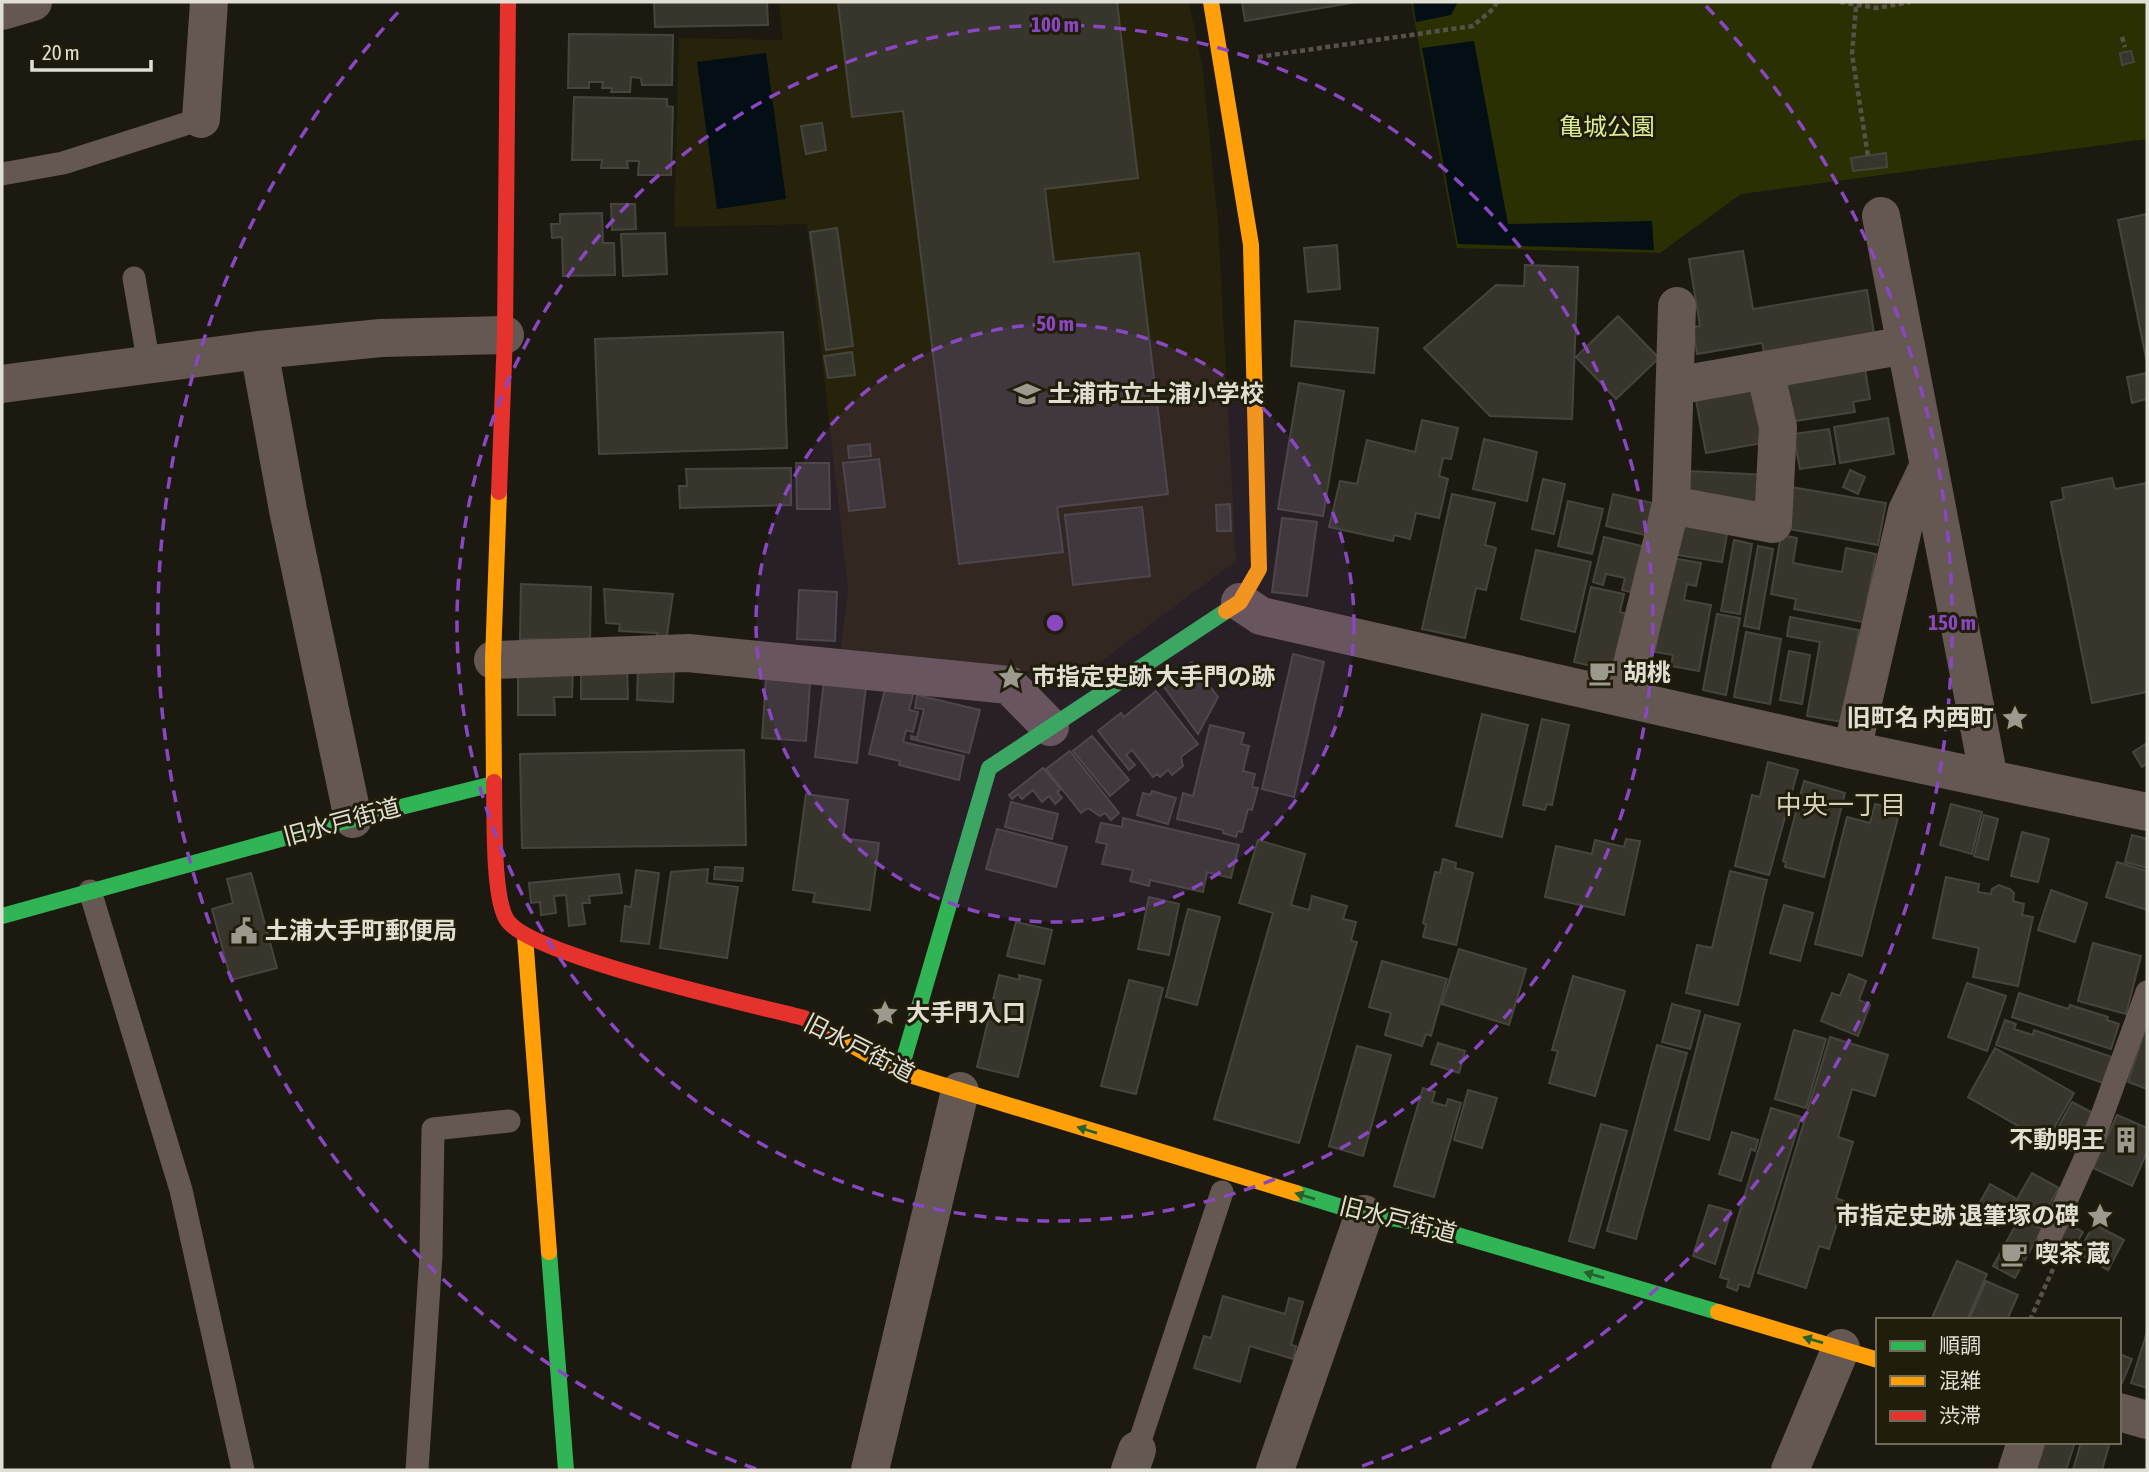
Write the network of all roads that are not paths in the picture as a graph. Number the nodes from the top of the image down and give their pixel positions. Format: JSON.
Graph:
{"nodes":[{"id":1,"x":33,"y":2,"type":"edge"},
{"id":2,"x":209,"y":2,"type":"edge"},
{"id":3,"x":508,"y":2,"type":"edge"},
{"id":4,"x":1211,"y":2,"type":"edge"},
{"id":5,"x":2,"y":11,"type":"edge"},
{"id":6,"x":201,"y":119,"type":"joint"},
{"id":7,"x":2,"y":174,"type":"edge"},
{"id":8,"x":1881,"y":216,"type":"dead end"},
{"id":9,"x":134,"y":278,"type":"dead end"},
{"id":10,"x":1677,"y":306,"type":"dead end"},
{"id":11,"x":505,"y":334,"type":"junction"},
{"id":12,"x":1906,"y":345,"type":"junction"},
{"id":13,"x":259,"y":350,"type":"junction"},
{"id":14,"x":149,"y":365,"type":"junction"},
{"id":15,"x":1765,"y":371,"type":"junction"},
{"id":16,"x":2,"y":384,"type":"edge"},
{"id":17,"x":1675,"y":386,"type":"junction"},
{"id":18,"x":1929,"y":465,"type":"junction"},
{"id":19,"x":1671,"y":505,"type":"junction"},
{"id":20,"x":1240,"y":602,"type":"junction"},
{"id":21,"x":493,"y":660,"type":"junction"},
{"id":22,"x":1624,"y":697,"type":"junction"},
{"id":23,"x":1050,"y":727,"type":"junction"},
{"id":24,"x":1852,"y":750,"type":"junction"},
{"id":25,"x":1989,"y":779,"type":"junction"},
{"id":26,"x":493,"y":784,"type":"junction"},
{"id":27,"x":2147,"y":812,"type":"edge"},
{"id":28,"x":353,"y":819,"type":"junction"},
{"id":29,"x":90,"y":891,"type":"junction"},
{"id":30,"x":2,"y":916,"type":"edge"},
{"id":31,"x":525,"y":936,"type":"junction"},
{"id":32,"x":2147,"y":992,"type":"edge"},
{"id":33,"x":900,"y":1072,"type":"junction"},
{"id":34,"x":960,"y":1091,"type":"junction"},
{"id":35,"x":509,"y":1121,"type":"dead end"},
{"id":36,"x":1222,"y":1192,"type":"dead end"},
{"id":37,"x":1364,"y":1214,"type":"junction"},
{"id":38,"x":2053,"y":1250,"type":"road end"},
{"id":39,"x":1841,"y":1348,"type":"junction"},
{"id":40,"x":1876,"y":1359,"type":"edge"},
{"id":41,"x":2121,"y":1413,"type":"edge"},
{"id":42,"x":2147,"y":1420,"type":"edge"},
{"id":43,"x":2025,"y":1444,"type":"edge"},
{"id":44,"x":1133,"y":1460,"type":"edge"},
{"id":45,"x":243,"y":1470,"type":"edge"},
{"id":46,"x":417,"y":1470,"type":"edge"},
{"id":47,"x":566,"y":1470,"type":"edge"},
{"id":48,"x":870,"y":1470,"type":"edge"},
{"id":49,"x":1275,"y":1470,"type":"edge"},
{"id":50,"x":1790,"y":1470,"type":"edge"},
{"id":51,"x":2017,"y":1470,"type":"edge"}],
"edges":[{"from":1,"to":5,"type":"street"},
{"from":2,"to":6,"type":"street"},
{"from":3,"to":11,"type":"street"},
{"from":4,"to":20,"type":"street"},
{"from":6,"to":7,"type":"lane"},
{"from":8,"to":12,"type":"street"},
{"from":9,"to":14,"type":"lane"},
{"from":10,"to":17,"type":"street"},
{"from":11,"to":13,"type":"street"},
{"from":11,"to":21,"type":"street"},
{"from":12,"to":15,"type":"street"},
{"from":12,"to":18,"type":"street"},
{"from":13,"to":14,"type":"street"},
{"from":13,"to":28,"type":"street"},
{"from":14,"to":16,"type":"street"},
{"from":15,"to":17,"type":"street"},
{"from":15,"to":19,"type":"street"},
{"from":17,"to":19,"type":"street"},
{"from":18,"to":24,"type":"street"},
{"from":18,"to":25,"type":"street"},
{"from":19,"to":22,"type":"street"},
{"from":20,"to":22,"type":"street"},
{"from":20,"to":23,"type":"street"},
{"from":21,"to":23,"type":"street"},
{"from":21,"to":26,"type":"street"},
{"from":22,"to":24,"type":"street"},
{"from":23,"to":33,"type":"street"},
{"from":24,"to":25,"type":"street"},
{"from":25,"to":27,"type":"street"},
{"from":26,"to":28,"type":"street","name":"旧水戸街道"},
{"from":26,"to":31,"type":"street","name":"旧水戸街道"},
{"from":28,"to":29,"type":"street","name":"旧水戸街道"},
{"from":29,"to":30,"type":"street","name":"旧水戸街道"},
{"from":29,"to":45,"type":"lane"},
{"from":31,"to":33,"type":"street","name":"旧水戸街道"},
{"from":31,"to":47,"type":"street"},
{"from":32,"to":38,"type":"lane"},
{"from":33,"to":34,"type":"street","name":"旧水戸街道"},
{"from":37,"to":34,"type":"street","name":"旧水戸街道","one_way":true},
{"from":34,"to":48,"type":"street"},
{"from":35,"to":46,"type":"lane"},
{"from":36,"to":44,"type":"lane"},
{"from":39,"to":37,"type":"street","name":"旧水戸街道","one_way":true},
{"from":37,"to":49,"type":"street"},
{"from":39,"to":40,"type":"street","name":"旧水戸街道"},
{"from":39,"to":50,"type":"street"},
{"from":41,"to":42,"type":"street"},
{"from":43,"to":51,"type":"street"}]}
